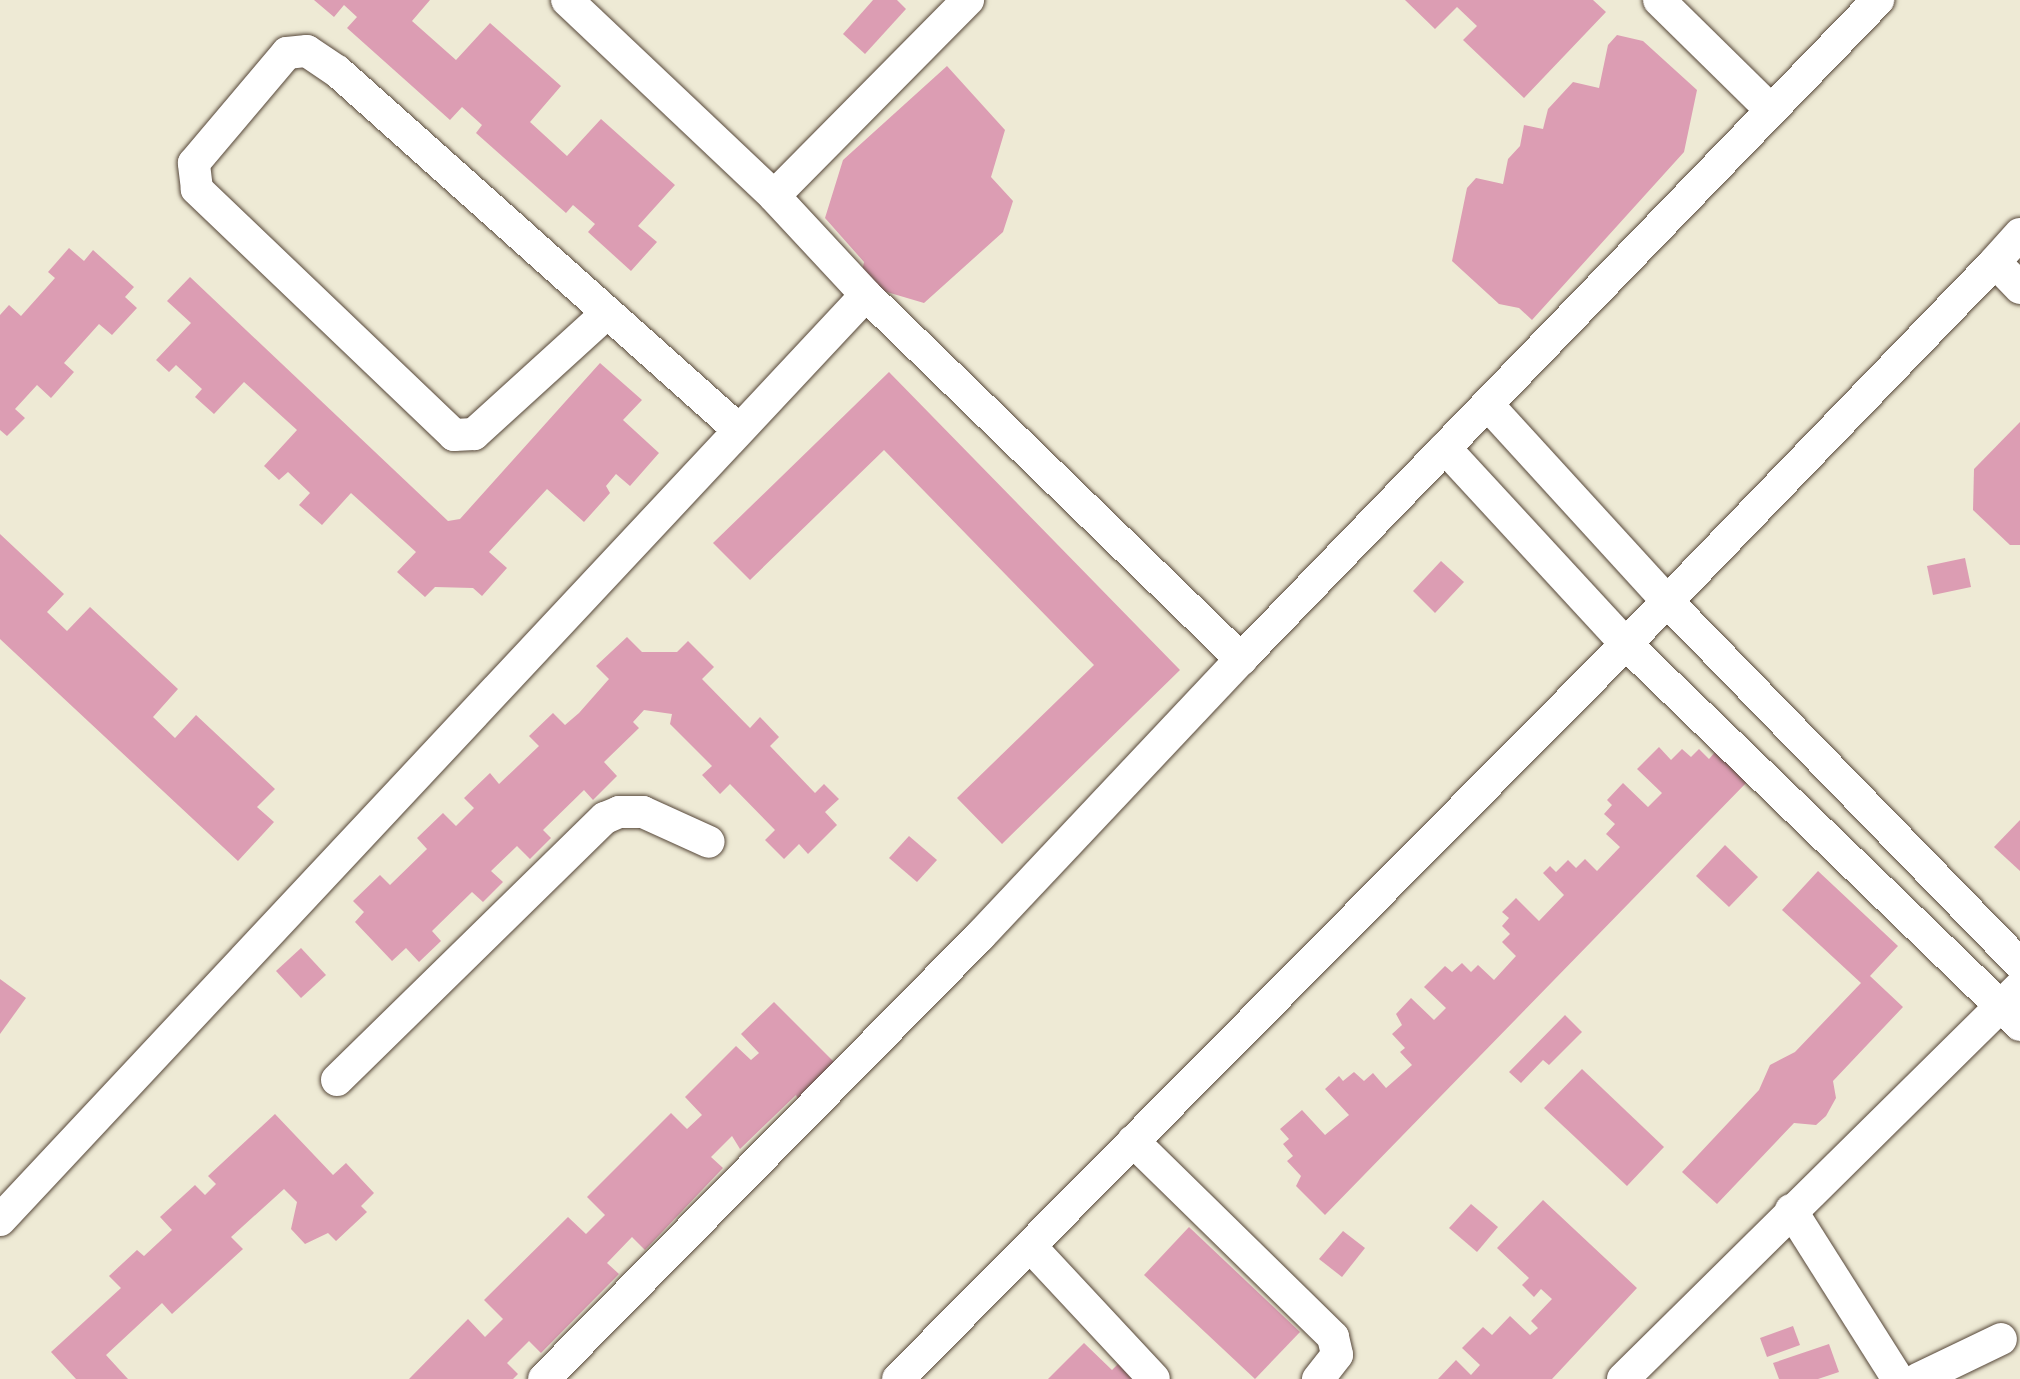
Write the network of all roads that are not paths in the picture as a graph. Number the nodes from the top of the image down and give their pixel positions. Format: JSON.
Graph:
{"nodes":[{"id":1,"x":567,"y":0,"type":"edge"},
{"id":2,"x":968,"y":0,"type":"edge"},
{"id":3,"x":1659,"y":0,"type":"edge"},
{"id":4,"x":1878,"y":0,"type":"edge"},
{"id":5,"x":1770,"y":109,"type":"junction"},
{"id":6,"x":774,"y":196,"type":"junction"},
{"id":7,"x":2020,"y":234,"type":"edge"},
{"id":8,"x":1995,"y":262,"type":"junction"},
{"id":9,"x":2020,"y":288,"type":"edge"},
{"id":10,"x":866,"y":295,"type":"junction"},
{"id":11,"x":607,"y":313,"type":"junction"},
{"id":12,"x":1489,"y":406,"type":"junction"},
{"id":13,"x":739,"y":430,"type":"junction"},
{"id":14,"x":1445,"y":448,"type":"junction"},
{"id":15,"x":1666,"y":600,"type":"junction"},
{"id":16,"x":1626,"y":644,"type":"junction"},
{"id":17,"x":1241,"y":659,"type":"junction"},
{"id":18,"x":709,"y":842,"type":"dead end"},
{"id":19,"x":2020,"y":964,"type":"edge"},
{"id":20,"x":2013,"y":1006,"type":"edge"},
{"id":21,"x":337,"y":1080,"type":"dead end"},
{"id":22,"x":1133,"y":1141,"type":"junction"},
{"id":23,"x":1791,"y":1210,"type":"junction"},
{"id":24,"x":0,"y":1220,"type":"edge"},
{"id":25,"x":1031,"y":1247,"type":"junction"},
{"id":26,"x":2001,"y":1339,"type":"dead end"},
{"id":27,"x":544,"y":1379,"type":"edge"},
{"id":28,"x":898,"y":1379,"type":"edge"},
{"id":29,"x":1154,"y":1379,"type":"edge"},
{"id":30,"x":1318,"y":1379,"type":"edge"},
{"id":31,"x":1623,"y":1379,"type":"edge"},
{"id":32,"x":1898,"y":1379,"type":"edge"},
{"id":33,"x":1918,"y":1379,"type":"edge"}],
"edges":[{"from":1,"to":6,"type":"street"},
{"from":2,"to":6,"type":"street"},
{"from":3,"to":5,"type":"street"},
{"from":4,"to":5,"type":"street"},
{"from":5,"to":12,"type":"street"},
{"from":6,"to":10,"type":"street"},
{"from":7,"to":8,"type":"street"},
{"from":8,"to":9,"type":"street"},
{"from":8,"to":15,"type":"street"},
{"from":10,"to":13,"type":"street"},
{"from":10,"to":17,"type":"street"},
{"from":11,"to":11,"type":"street"},
{"from":11,"to":13,"type":"street"},
{"from":12,"to":14,"type":"street"},
{"from":12,"to":15,"type":"street"},
{"from":13,"to":24,"type":"street"},
{"from":14,"to":16,"type":"street"},
{"from":14,"to":17,"type":"street"},
{"from":15,"to":16,"type":"street"},
{"from":15,"to":19,"type":"street"},
{"from":16,"to":20,"type":"street"},
{"from":16,"to":22,"type":"street"},
{"from":17,"to":27,"type":"street"},
{"from":18,"to":21,"type":"street"},
{"from":20,"to":23,"type":"street"},
{"from":22,"to":25,"type":"street"},
{"from":22,"to":30,"type":"street"},
{"from":23,"to":31,"type":"street"},
{"from":23,"to":32,"type":"street"},
{"from":25,"to":28,"type":"street"},
{"from":25,"to":29,"type":"street"},
{"from":26,"to":33,"type":"street"}]}
